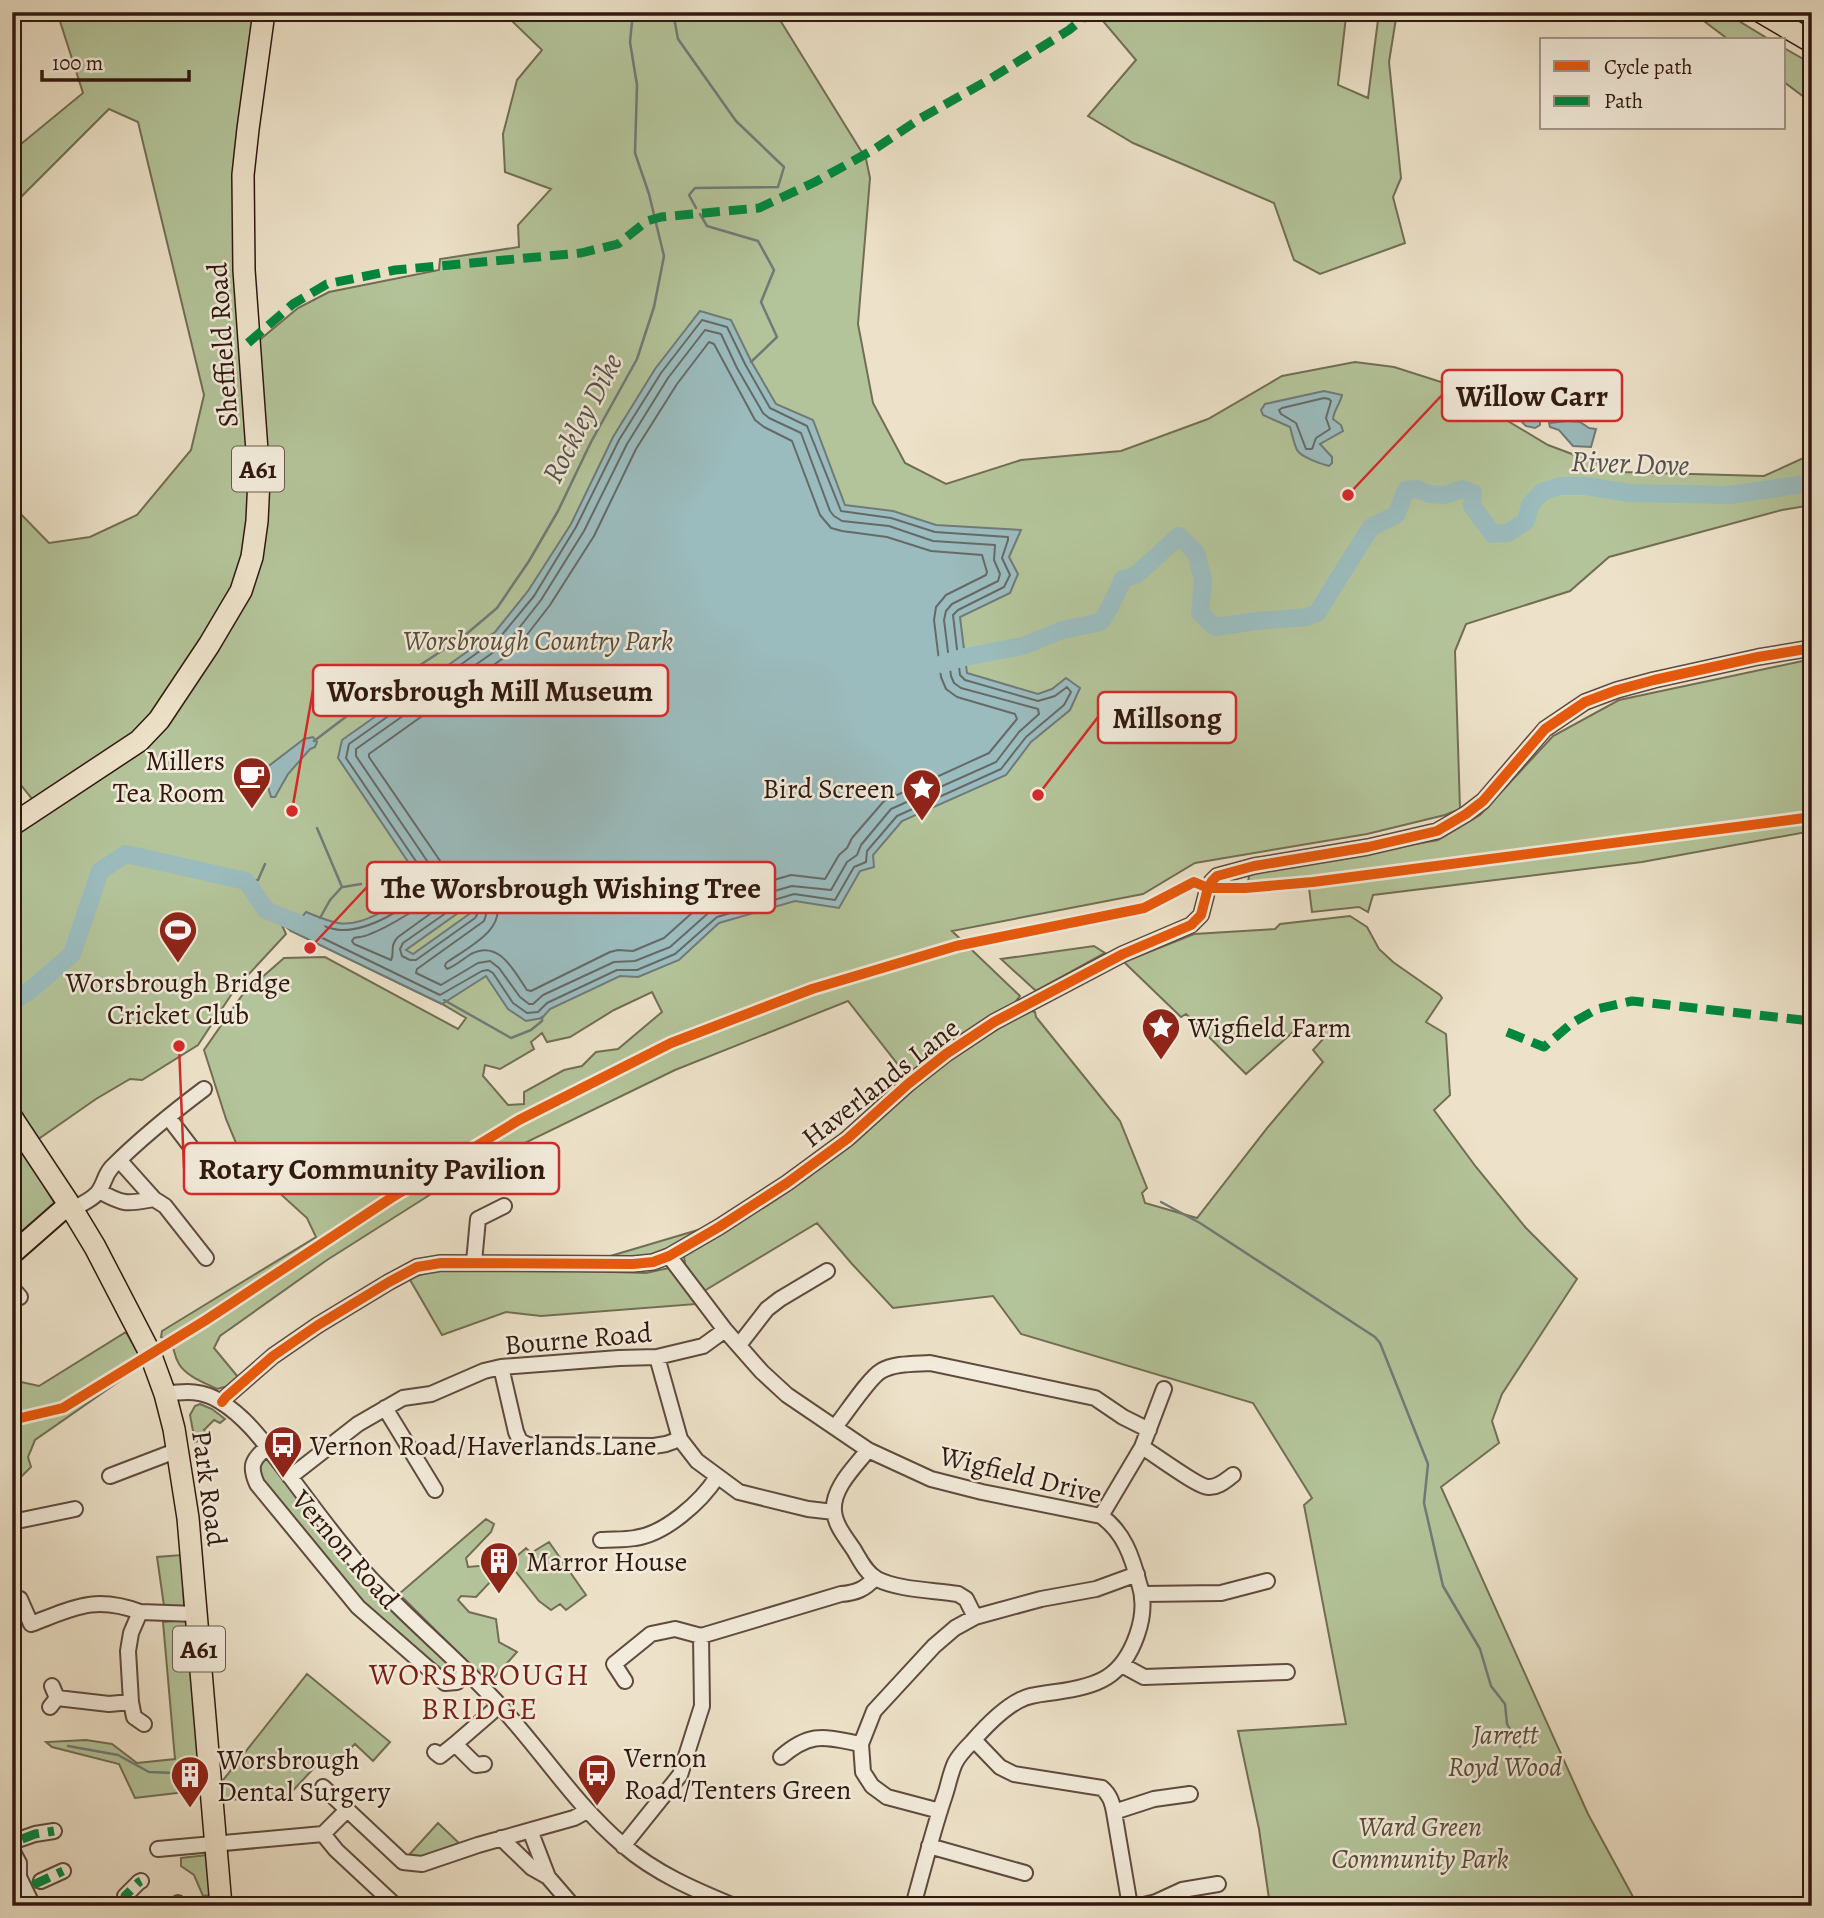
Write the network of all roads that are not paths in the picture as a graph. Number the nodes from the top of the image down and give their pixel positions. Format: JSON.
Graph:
{"nodes":[{"id":1,"x":264,"y":12,"type":"edge"},
{"id":2,"x":1761,"y":12,"type":"edge"},
{"id":3,"x":1812,"y":42,"type":"edge"},
{"id":4,"x":1812,"y":648,"type":"edge"},
{"id":5,"x":12,"y":825,"type":"edge"},
{"id":6,"x":204,"y":1089,"type":"dead end"},
{"id":7,"x":168,"y":1117,"type":"junction"},
{"id":8,"x":12,"y":1118,"type":"edge"},
{"id":9,"x":120,"y":1161,"type":"junction"},
{"id":10,"x":237,"y":1169,"type":"dead end"},
{"id":11,"x":99,"y":1191,"type":"junction"},
{"id":12,"x":154,"y":1199,"type":"junction"},
{"id":13,"x":504,"y":1206,"type":"dead end"},
{"id":14,"x":71,"y":1207,"type":"junction"},
{"id":15,"x":12,"y":1254,"type":"edge"},
{"id":16,"x":669,"y":1256,"type":"junction"},
{"id":17,"x":206,"y":1258,"type":"dead end"},
{"id":18,"x":474,"y":1262,"type":"junction"},
{"id":19,"x":827,"y":1271,"type":"dead end"},
{"id":20,"x":725,"y":1330,"type":"junction"},
{"id":21,"x":739,"y":1345,"type":"junction"},
{"id":22,"x":657,"y":1357,"type":"junction"},
{"id":23,"x":501,"y":1367,"type":"junction"},
{"id":24,"x":1164,"y":1389,"type":"dead end"},
{"id":25,"x":165,"y":1394,"type":"junction"},
{"id":26,"x":222,"y":1402,"type":"junction"},
{"id":27,"x":385,"y":1408,"type":"junction"},
{"id":28,"x":835,"y":1427,"type":"junction"},
{"id":29,"x":1149,"y":1430,"type":"junction"},
{"id":30,"x":680,"y":1439,"type":"junction"},
{"id":31,"x":267,"y":1447,"type":"junction"},
{"id":32,"x":1142,"y":1447,"type":"junction"},
{"id":33,"x":178,"y":1450,"type":"junction"},
{"id":34,"x":868,"y":1450,"type":"junction"},
{"id":35,"x":1233,"y":1475,"type":"dead end"},
{"id":36,"x":110,"y":1476,"type":"dead end"},
{"id":37,"x":290,"y":1477,"type":"junction"},
{"id":38,"x":718,"y":1477,"type":"junction"},
{"id":39,"x":435,"y":1490,"type":"dead end"},
{"id":40,"x":75,"y":1509,"type":"dead end"},
{"id":41,"x":834,"y":1512,"type":"junction"},
{"id":42,"x":1101,"y":1516,"type":"junction"},
{"id":43,"x":12,"y":1522,"type":"edge"},
{"id":44,"x":601,"y":1540,"type":"dead end"},
{"id":45,"x":1137,"y":1574,"type":"junction"},
{"id":46,"x":875,"y":1578,"type":"junction"},
{"id":47,"x":1267,"y":1581,"type":"dead end"},
{"id":48,"x":1143,"y":1594,"type":"junction"},
{"id":49,"x":20,"y":1599,"type":"dead end"},
{"id":50,"x":140,"y":1612,"type":"junction"},
{"id":51,"x":196,"y":1614,"type":"junction"},
{"id":52,"x":975,"y":1617,"type":"junction"},
{"id":53,"x":701,"y":1636,"type":"junction"},
{"id":54,"x":1122,"y":1665,"type":"junction"},
{"id":55,"x":467,"y":1671,"type":"junction"},
{"id":56,"x":1287,"y":1672,"type":"dead end"},
{"id":57,"x":625,"y":1681,"type":"dead end"},
{"id":58,"x":53,"y":1697,"type":"dead end"},
{"id":59,"x":131,"y":1702,"type":"junction"},
{"id":60,"x":500,"y":1705,"type":"junction"},
{"id":61,"x":144,"y":1724,"type":"dead end"},
{"id":62,"x":974,"y":1740,"type":"junction"},
{"id":63,"x":455,"y":1744,"type":"junction"},
{"id":64,"x":861,"y":1744,"type":"junction"},
{"id":65,"x":435,"y":1752,"type":"dead end"},
{"id":66,"x":781,"y":1757,"type":"dead end"},
{"id":67,"x":484,"y":1764,"type":"dead end"},
{"id":68,"x":323,"y":1787,"type":"dead end"},
{"id":69,"x":1190,"y":1794,"type":"dead end"},
{"id":70,"x":347,"y":1810,"type":"junction"},
{"id":71,"x":587,"y":1811,"type":"junction"},
{"id":72,"x":940,"y":1811,"type":"junction"},
{"id":73,"x":1114,"y":1812,"type":"junction"},
{"id":74,"x":533,"y":1830,"type":"junction"},
{"id":75,"x":54,"y":1831,"type":"dead end"},
{"id":76,"x":323,"y":1834,"type":"junction"},
{"id":77,"x":501,"y":1838,"type":"junction"},
{"id":78,"x":12,"y":1842,"type":"edge"},
{"id":79,"x":166,"y":1844,"type":"dead end"},
{"id":80,"x":216,"y":1845,"type":"junction"},
{"id":81,"x":623,"y":1846,"type":"junction"},
{"id":82,"x":929,"y":1846,"type":"junction"},
{"id":83,"x":12,"y":1850,"type":"edge"},
{"id":84,"x":63,"y":1871,"type":"dead end"},
{"id":85,"x":1024,"y":1873,"type":"dead end"},
{"id":86,"x":548,"y":1877,"type":"junction"},
{"id":87,"x":141,"y":1881,"type":"dead end"},
{"id":88,"x":1218,"y":1884,"type":"dead end"},
{"id":89,"x":33,"y":1885,"type":"junction"},
{"id":90,"x":126,"y":1901,"type":"dead end"},
{"id":91,"x":33,"y":1906,"type":"edge"},
{"id":92,"x":221,"y":1906,"type":"edge"},
{"id":93,"x":396,"y":1906,"type":"edge"},
{"id":94,"x":573,"y":1906,"type":"edge"},
{"id":95,"x":734,"y":1906,"type":"edge"},
{"id":96,"x":913,"y":1906,"type":"edge"},
{"id":97,"x":1130,"y":1906,"type":"edge"},
{"id":98,"x":1140,"y":1906,"type":"edge"}],
"edges":[{"from":1,"to":5,"type":"highway","name":"Sheffield Road","number":"A61"},
{"from":2,"to":3,"type":"highway"},
{"from":4,"to":16,"type":"street","name":"Haverlands Lane"},
{"from":6,"to":7,"type":"street"},
{"from":7,"to":9,"type":"street"},
{"from":7,"to":10,"type":"street"},
{"from":8,"to":14,"type":"highway","name":"Park Road","number":"A61"},
{"from":9,"to":11,"type":"street"},
{"from":9,"to":12,"type":"street"},
{"from":11,"to":12,"type":"street"},
{"from":11,"to":14,"type":"street"},
{"from":12,"to":17,"type":"street"},
{"from":13,"to":18,"type":"street"},
{"from":14,"to":15,"type":"main road"},
{"from":14,"to":25,"type":"highway","name":"Park Road","number":"A61"},
{"from":16,"to":18,"type":"street","name":"Haverlands Lane"},
{"from":16,"to":20,"type":"street","name":"Wigfield Drive"},
{"from":18,"to":26,"type":"street","name":"Haverlands Lane"},
{"from":19,"to":21,"type":"street"},
{"from":20,"to":21,"type":"street","name":"Wigfield Drive"},
{"from":20,"to":22,"type":"street","name":"Bourne Road"},
{"from":21,"to":28,"type":"street","name":"Wigfield Drive"},
{"from":22,"to":23,"type":"street","name":"Bourne Road"},
{"from":22,"to":30,"type":"street"},
{"from":23,"to":27,"type":"street","name":"Bourne Road"},
{"from":23,"to":30,"type":"street"},
{"from":24,"to":29,"type":"street"},
{"from":25,"to":26,"type":"street","name":"Vernon Road"},
{"from":25,"to":33,"type":"highway","name":"Park Road","number":"A61"},
{"from":26,"to":31,"type":"street","name":"Vernon Road"},
{"from":27,"to":37,"type":"street","name":"Bourne Road"},
{"from":27,"to":39,"type":"street"},
{"from":28,"to":29,"type":"street"},
{"from":28,"to":34,"type":"street","name":"Wigfield Drive"},
{"from":29,"to":32,"type":"street"},
{"from":30,"to":38,"type":"street"},
{"from":31,"to":37,"type":"street","name":"Vernon Road"},
{"from":31,"to":55,"type":"street","name":"Vernon Road"},
{"from":32,"to":35,"type":"street"},
{"from":32,"to":42,"type":"street"},
{"from":33,"to":36,"type":"street"},
{"from":33,"to":51,"type":"highway","name":"Park Road","number":"A61"},
{"from":34,"to":41,"type":"street"},
{"from":34,"to":42,"type":"street","name":"Wigfield Drive"},
{"from":37,"to":55,"type":"street","name":"Vernon Road"},
{"from":38,"to":41,"type":"street"},
{"from":38,"to":44,"type":"street"},
{"from":40,"to":43,"type":"street"},
{"from":41,"to":46,"type":"street"},
{"from":42,"to":45,"type":"street","name":"Wigfield Drive"},
{"from":45,"to":48,"type":"street","name":"Wigfield Drive"},
{"from":45,"to":52,"type":"street"},
{"from":46,"to":52,"type":"street"},
{"from":46,"to":53,"type":"street"},
{"from":47,"to":48,"type":"street"},
{"from":48,"to":54,"type":"street","name":"Wigfield Drive"},
{"from":49,"to":50,"type":"street"},
{"from":50,"to":51,"type":"street"},
{"from":50,"to":59,"type":"street"},
{"from":51,"to":80,"type":"highway","name":"Park Road","number":"A61"},
{"from":52,"to":64,"type":"street"},
{"from":53,"to":57,"type":"street"},
{"from":53,"to":81,"type":"street"},
{"from":54,"to":56,"type":"street"},
{"from":54,"to":62,"type":"street","name":"Wigfield Drive"},
{"from":55,"to":60,"type":"street","name":"Vernon Road"},
{"from":58,"to":59,"type":"street"},
{"from":59,"to":61,"type":"street"},
{"from":60,"to":63,"type":"street"},
{"from":60,"to":71,"type":"street","name":"Vernon Road"},
{"from":62,"to":72,"type":"street","name":"Wigfield Drive"},
{"from":62,"to":73,"type":"street"},
{"from":63,"to":65,"type":"street"},
{"from":63,"to":67,"type":"street"},
{"from":64,"to":66,"type":"street"},
{"from":64,"to":72,"type":"street"},
{"from":68,"to":70,"type":"street"},
{"from":69,"to":73,"type":"street"},
{"from":70,"to":76,"type":"street"},
{"from":70,"to":77,"type":"street"},
{"from":71,"to":74,"type":"street"},
{"from":71,"to":81,"type":"street","name":"Vernon Road"},
{"from":72,"to":82,"type":"street","name":"Wigfield Drive"},
{"from":73,"to":97,"type":"street"},
{"from":74,"to":77,"type":"street"},
{"from":74,"to":86,"type":"street"},
{"from":75,"to":78,"type":"street"},
{"from":76,"to":80,"type":"street"},
{"from":76,"to":93,"type":"street"},
{"from":77,"to":86,"type":"street"},
{"from":79,"to":80,"type":"street"},
{"from":80,"to":92,"type":"highway","name":"Park Road","number":"A61"},
{"from":81,"to":95,"type":"street","name":"Vernon Road"},
{"from":82,"to":85,"type":"street"},
{"from":82,"to":96,"type":"street","name":"Wigfield Drive"},
{"from":83,"to":89,"type":"street"},
{"from":84,"to":89,"type":"street"},
{"from":86,"to":94,"type":"street"},
{"from":87,"to":90,"type":"street"},
{"from":88,"to":98,"type":"street"},
{"from":89,"to":91,"type":"street"}]}
